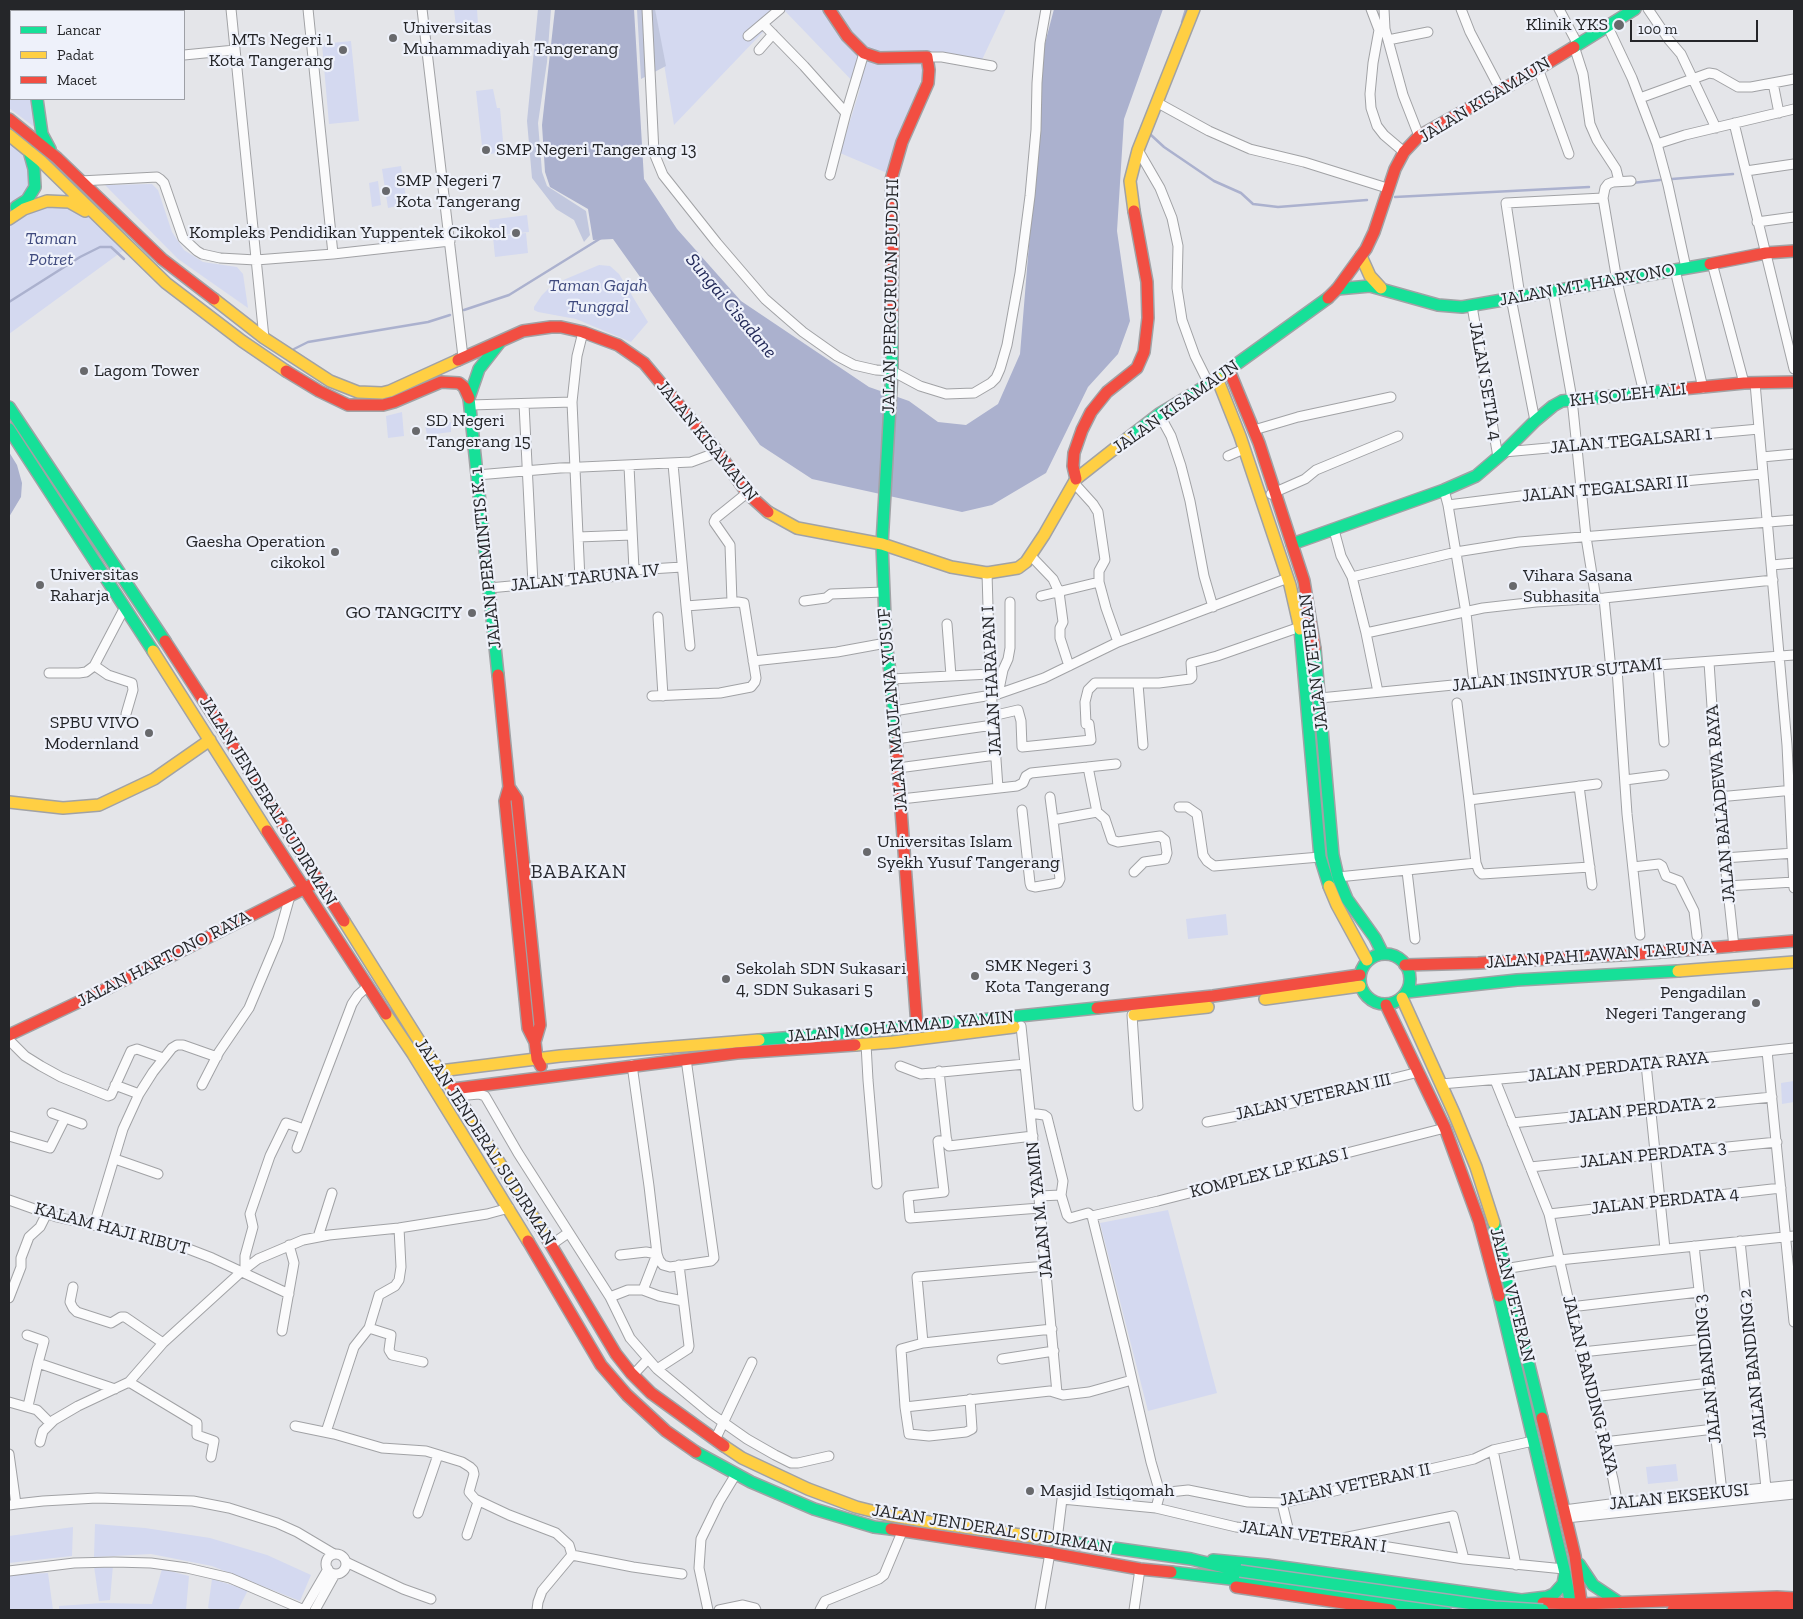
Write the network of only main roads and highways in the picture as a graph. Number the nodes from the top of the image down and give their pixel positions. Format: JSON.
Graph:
{"nodes":[{"id":1,"x":829,"y":9,"type":"edge"},
{"id":2,"x":1194,"y":9,"type":"edge"},
{"id":3,"x":1635,"y":9,"type":"edge"},
{"id":4,"x":37,"y":100,"type":"edge"},
{"id":5,"x":9,"y":119,"type":"edge"},
{"id":6,"x":9,"y":134,"type":"edge"},
{"id":7,"x":29,"y":151,"type":"junction"},
{"id":8,"x":57,"y":158,"type":"junction"},
{"id":9,"x":9,"y":212,"type":"edge"},
{"id":10,"x":9,"y":219,"type":"edge"},
{"id":11,"x":114,"y":231,"type":"junction"},
{"id":12,"x":1794,"y":251,"type":"edge"},
{"id":13,"x":1362,"y":256,"type":"junction"},
{"id":14,"x":166,"y":262,"type":"junction"},
{"id":15,"x":156,"y":273,"type":"junction"},
{"id":16,"x":1381,"y":288,"type":"junction"},
{"id":17,"x":1337,"y":289,"type":"junction"},
{"id":18,"x":503,"y":339,"type":"junction"},
{"id":19,"x":1229,"y":370,"type":"junction"},
{"id":20,"x":1213,"y":381,"type":"junction"},
{"id":21,"x":1794,"y":382,"type":"edge"},
{"id":22,"x":470,"y":401,"type":"junction"},
{"id":23,"x":9,"y":406,"type":"edge"},
{"id":24,"x":9,"y":429,"type":"edge"},
{"id":25,"x":1075,"y":481,"type":"junction"},
{"id":26,"x":882,"y":544,"type":"junction"},
{"id":27,"x":1292,"y":544,"type":"junction"},
{"id":28,"x":210,"y":740,"type":"junction"},
{"id":29,"x":1326,"y":787,"type":"junction"},
{"id":30,"x":1314,"y":790,"type":"junction"},
{"id":31,"x":9,"y":802,"type":"edge"},
{"id":32,"x":318,"y":881,"type":"junction"},
{"id":33,"x":304,"y":890,"type":"junction"},
{"id":34,"x":1794,"y":941,"type":"edge"},
{"id":35,"x":1383,"y":954,"type":"junction"},
{"id":36,"x":1367,"y":960,"type":"junction"},
{"id":37,"x":1794,"y":962,"type":"edge"},
{"id":38,"x":1405,"y":965,"type":"junction"},
{"id":39,"x":1360,"y":980,"type":"junction"},
{"id":40,"x":1404,"y":995,"type":"junction"},
{"id":41,"x":1386,"y":1005,"type":"junction"},
{"id":42,"x":918,"y":1026,"type":"junction"},
{"id":43,"x":9,"y":1035,"type":"edge"},
{"id":44,"x":538,"y":1058,"type":"junction"},
{"id":45,"x":474,"y":1066,"type":"junction"},
{"id":46,"x":440,"y":1071,"type":"junction"},
{"id":47,"x":550,"y":1076,"type":"junction"},
{"id":48,"x":482,"y":1085,"type":"junction"},
{"id":49,"x":455,"y":1093,"type":"junction"},
{"id":50,"x":1538,"y":1403,"type":"junction"},
{"id":51,"x":1525,"y":1407,"type":"junction"},
{"id":52,"x":1575,"y":1556,"type":"junction"},
{"id":53,"x":1194,"y":1559,"type":"junction"},
{"id":54,"x":1565,"y":1571,"type":"junction"},
{"id":55,"x":1193,"y":1574,"type":"junction"},
{"id":56,"x":1794,"y":1598,"type":"edge"},
{"id":57,"x":1514,"y":1603,"type":"edge"},
{"id":58,"x":1620,"y":1603,"type":"junction"},
{"id":59,"x":1672,"y":1606,"type":"edge"},
{"id":60,"x":1577,"y":1607,"type":"edge"},
{"id":61,"x":1794,"y":1607,"type":"edge"},
{"id":62,"x":1391,"y":1610,"type":"edge"},
{"id":63,"x":1445,"y":1610,"type":"edge"},
{"id":64,"x":1543,"y":1610,"type":"edge"},
{"id":65,"x":1663,"y":1610,"type":"edge"}],
"edges":[{"from":1,"to":26,"type":"main road","name":"JALAN PERGURUAN BUDDHI"},
{"from":2,"to":25,"type":"main road"},
{"from":3,"to":13,"type":"main road","name":"JALAN KISAMAUN"},
{"from":4,"to":8,"type":"main road"},
{"from":5,"to":8,"type":"main road"},
{"from":6,"to":7,"type":"main road"},
{"from":7,"to":9,"type":"main road"},
{"from":7,"to":11,"type":"main road"},
{"from":8,"to":14,"type":"main road","name":"JALAN KISAMAUN"},
{"from":10,"to":11,"type":"main road"},
{"from":11,"to":15,"type":"main road"},
{"from":12,"to":16,"type":"main road","name":"JALAN MT. HARYONO"},
{"from":13,"to":16,"type":"main road"},
{"from":13,"to":17,"type":"main road","name":"JALAN KISAMAUN"},
{"from":14,"to":15,"type":"main road"},
{"from":14,"to":18,"type":"main road","name":"JALAN KISAMAUN"},
{"from":15,"to":22,"type":"main road"},
{"from":16,"to":17,"type":"main road","name":"JALAN MT. HARYONO"},
{"from":17,"to":19,"type":"main road","name":"JALAN KISAMAUN"},
{"from":18,"to":22,"type":"main road","name":"JALAN PERMINTIS K. 1"},
{"from":18,"to":26,"type":"main road","name":"JALAN KISAMAUN"},
{"from":19,"to":20,"type":"main road","name":"JALAN KISAMAUN"},
{"from":19,"to":27,"type":"main road","name":"JALAN VETERAN"},
{"from":20,"to":25,"type":"main road","name":"JALAN KISAMAUN"},
{"from":20,"to":30,"type":"main road","name":"JALAN VETERAN"},
{"from":21,"to":27,"type":"main road","name":"KH SOLEH ALI"},
{"from":22,"to":44,"type":"main road","name":"JALAN PERMINTIS K. 1"},
{"from":23,"to":32,"type":"main road","name":"JALAN JENDERAL SUDIRMAN"},
{"from":24,"to":28,"type":"main road","name":"JALAN JENDERAL SUDIRMAN"},
{"from":25,"to":26,"type":"main road","name":"JALAN KISAMAUN"},
{"from":26,"to":42,"type":"main road","name":"JALAN MAULANA YUSUF"},
{"from":27,"to":29,"type":"main road","name":"JALAN VETERAN"},
{"from":28,"to":31,"type":"main road"},
{"from":28,"to":33,"type":"main road","name":"JALAN JENDERAL SUDIRMAN"},
{"from":29,"to":30,"type":"main road"},
{"from":29,"to":35,"type":"main road","name":"JALAN VETERAN"},
{"from":30,"to":36,"type":"main road","name":"JALAN VETERAN"},
{"from":32,"to":33,"type":"main road","name":"JALAN HARTONO RAYA"},
{"from":32,"to":46,"type":"main road","name":"JALAN JENDERAL SUDIRMAN"},
{"from":33,"to":43,"type":"main road","name":"JALAN HARTONO RAYA"},
{"from":33,"to":55,"type":"main road","name":"JALAN JENDERAL SUDIRMAN"},
{"from":34,"to":38,"type":"main road","name":"JALAN PAHLAWAN TARUNA"},
{"from":35,"to":36,"type":"main road"},
{"from":35,"to":38,"type":"main road"},
{"from":36,"to":39,"type":"main road"},
{"from":37,"to":40,"type":"main road","name":"JALAN PAHLAWAN TARUNA"},
{"from":38,"to":40,"type":"main road"},
{"from":39,"to":41,"type":"main road"},
{"from":39,"to":42,"type":"main road","name":"JALAN MOHAMMAD YAMIN"},
{"from":39,"to":47,"type":"main road","name":"JALAN MOHAMMAD YAMIN"},
{"from":40,"to":41,"type":"main road"},
{"from":40,"to":50,"type":"main road","name":"JALAN VETERAN"},
{"from":41,"to":51,"type":"main road","name":"JALAN VETERAN"},
{"from":42,"to":44,"type":"main road","name":"JALAN MOHAMMAD YAMIN"},
{"from":44,"to":45,"type":"main road","name":"JALAN MOHAMMAD YAMIN"},
{"from":44,"to":47,"type":"main road","name":"JALAN PERMINTIS K. 1"},
{"from":45,"to":46,"type":"main road","name":"JALAN MOHAMMAD YAMIN"},
{"from":45,"to":48,"type":"main road"},
{"from":46,"to":49,"type":"main road","name":"JALAN JENDERAL SUDIRMAN"},
{"from":47,"to":48,"type":"main road","name":"JALAN MOHAMMAD YAMIN"},
{"from":48,"to":49,"type":"main road","name":"JALAN MOHAMMAD YAMIN"},
{"from":49,"to":53,"type":"main road","name":"JALAN JENDERAL SUDIRMAN"},
{"from":50,"to":51,"type":"main road"},
{"from":50,"to":52,"type":"main road","name":"JALAN VETERAN"},
{"from":51,"to":54,"type":"main road","name":"JALAN VETERAN"},
{"from":52,"to":58,"type":"main road"},
{"from":52,"to":60,"type":"main road","name":"JALAN VETERAN"},
{"from":53,"to":57,"type":"main road","name":"JALAN JENDERAL SUDIRMAN"},
{"from":53,"to":64,"type":"main road","name":"JALAN JENDERAL SUDIRMAN","bridge":true},
{"from":54,"to":57,"type":"main road"},
{"from":54,"to":60,"type":"main road","name":"JALAN VETERAN"},
{"from":55,"to":62,"type":"main road","name":"JALAN JENDERAL SUDIRMAN"},
{"from":55,"to":63,"type":"main road","name":"JALAN JENDERAL SUDIRMAN"},
{"from":56,"to":59,"type":"main road","name":"JALAN JENDERAL SUDIRMAN"},
{"from":57,"to":60,"type":"main road","name":"JALAN JENDERAL SUDIRMAN"},
{"from":58,"to":59,"type":"main road","name":"JALAN JENDERAL SUDIRMAN"},
{"from":58,"to":60,"type":"main road","name":"JALAN JENDERAL SUDIRMAN"},
{"from":59,"to":61,"type":"main road","name":"JALAN JENDERAL SUDIRMAN"},
{"from":59,"to":65,"type":"main road"}]}
